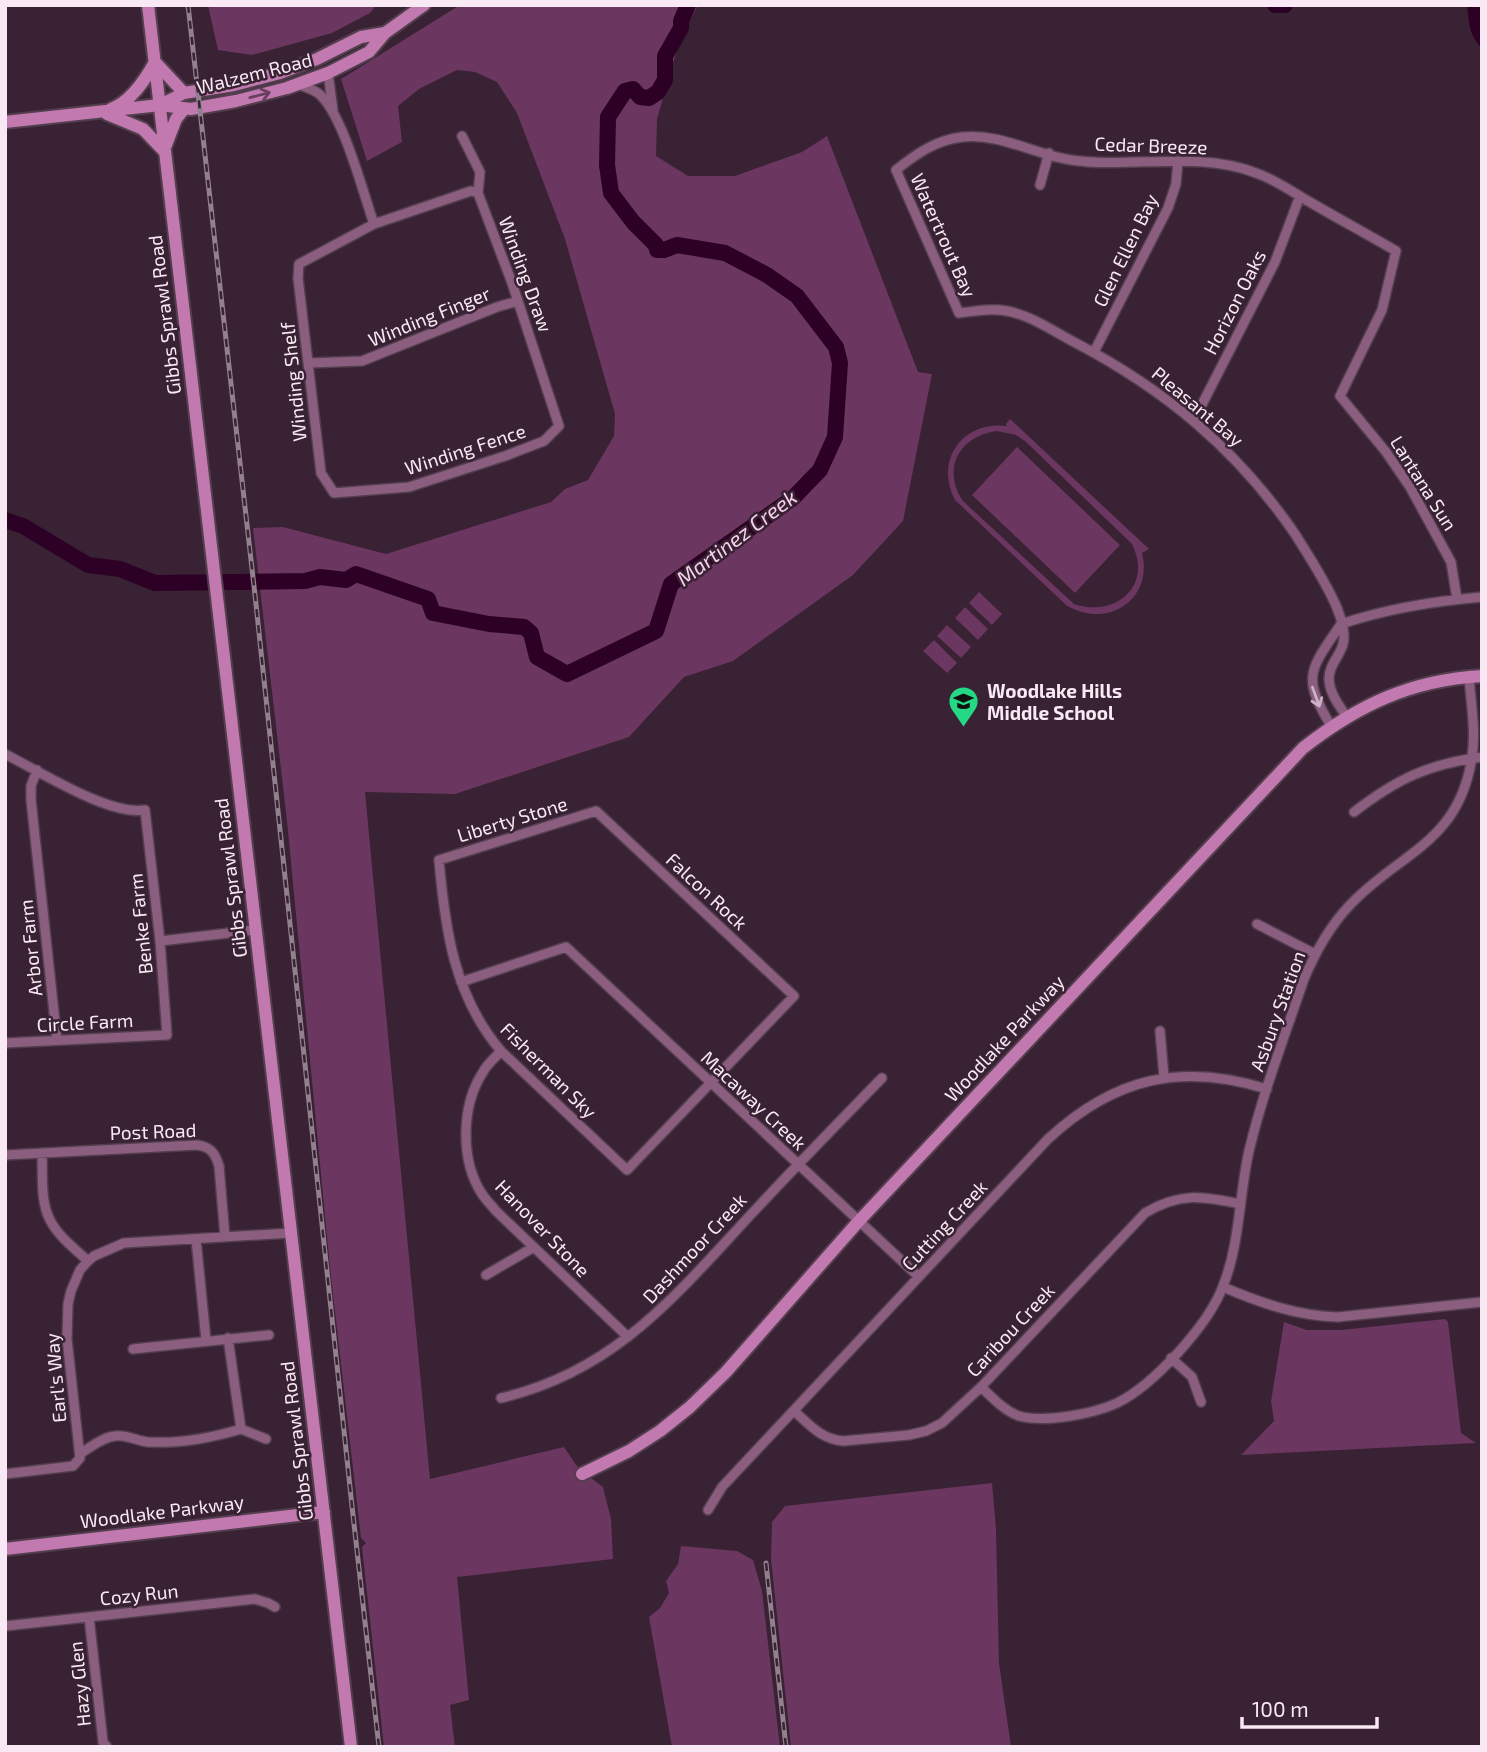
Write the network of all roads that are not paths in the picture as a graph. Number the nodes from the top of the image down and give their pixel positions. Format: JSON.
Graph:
{"nodes":[{"id":1,"x":148,"y":5,"type":"edge"},
{"id":2,"x":425,"y":5,"type":"edge"},
{"id":3,"x":385,"y":33,"type":"junction"},
{"id":4,"x":155,"y":62,"type":"junction"},
{"id":5,"x":328,"y":73,"type":"junction"},
{"id":6,"x":298,"y":84,"type":"junction"},
{"id":7,"x":184,"y":93,"type":"junction"},
{"id":8,"x":160,"y":105,"type":"junction"},
{"id":9,"x":184,"y":109,"type":"junction"},
{"id":10,"x":100,"y":112,"type":"junction"},
{"id":11,"x":334,"y":116,"type":"junction"},
{"id":12,"x":5,"y":122,"type":"edge"},
{"id":13,"x":462,"y":136,"type":"dead end"},
{"id":14,"x":165,"y":152,"type":"junction"},
{"id":15,"x":1049,"y":153,"type":"junction"},
{"id":16,"x":1178,"y":161,"type":"junction"},
{"id":17,"x":896,"y":170,"type":"joint"},
{"id":18,"x":1040,"y":185,"type":"dead end"},
{"id":19,"x":478,"y":193,"type":"junction"},
{"id":20,"x":1300,"y":196,"type":"junction"},
{"id":21,"x":374,"y":225,"type":"junction"},
{"id":22,"x":518,"y":301,"type":"junction"},
{"id":23,"x":959,"y":313,"type":"joint"},
{"id":24,"x":1094,"y":352,"type":"junction"},
{"id":25,"x":309,"y":363,"type":"junction"},
{"id":26,"x":1340,"y":396,"type":"joint"},
{"id":27,"x":1194,"y":420,"type":"junction"},
{"id":28,"x":559,"y":426,"type":"joint"},
{"id":29,"x":334,"y":493,"type":"joint"},
{"id":30,"x":1482,"y":597,"type":"edge"},
{"id":31,"x":1457,"y":599,"type":"junction"},
{"id":32,"x":1341,"y":624,"type":"junction"},
{"id":33,"x":1316,"y":665,"type":"junction"},
{"id":34,"x":1331,"y":670,"type":"junction"},
{"id":35,"x":1475,"y":676,"type":"edge"},
{"id":36,"x":1346,"y":716,"type":"junction"},
{"id":37,"x":1331,"y":726,"type":"junction"},
{"id":38,"x":5,"y":754,"type":"edge"},
{"id":39,"x":1477,"y":757,"type":"edge"},
{"id":40,"x":37,"y":770,"type":"junction"},
{"id":41,"x":596,"y":811,"type":"joint"},
{"id":42,"x":1354,"y":812,"type":"dead end"},
{"id":43,"x":439,"y":860,"type":"joint"},
{"id":44,"x":1257,"y":924,"type":"dead end"},
{"id":45,"x":256,"y":930,"type":"junction"},
{"id":46,"x":160,"y":941,"type":"junction"},
{"id":47,"x":1315,"y":954,"type":"junction"},
{"id":48,"x":461,"y":982,"type":"junction"},
{"id":49,"x":1160,"y":1031,"type":"dead end"},
{"id":50,"x":167,"y":1035,"type":"joint"},
{"id":51,"x":57,"y":1040,"type":"junction"},
{"id":52,"x":5,"y":1044,"type":"edge"},
{"id":53,"x":501,"y":1051,"type":"junction"},
{"id":54,"x":1164,"y":1077,"type":"junction"},
{"id":55,"x":882,"y":1078,"type":"dead end"},
{"id":56,"x":709,"y":1083,"type":"junction"},
{"id":57,"x":1267,"y":1089,"type":"junction"},
{"id":58,"x":42,"y":1153,"type":"junction"},
{"id":59,"x":5,"y":1155,"type":"edge"},
{"id":60,"x":797,"y":1165,"type":"junction"},
{"id":61,"x":1240,"y":1205,"type":"junction"},
{"id":62,"x":858,"y":1222,"type":"junction"},
{"id":63,"x":291,"y":1233,"type":"junction"},
{"id":64,"x":225,"y":1237,"type":"junction"},
{"id":65,"x":196,"y":1239,"type":"junction"},
{"id":66,"x":534,"y":1247,"type":"junction"},
{"id":67,"x":88,"y":1261,"type":"junction"},
{"id":68,"x":486,"y":1275,"type":"dead end"},
{"id":69,"x":919,"y":1277,"type":"junction"},
{"id":70,"x":1223,"y":1287,"type":"junction"},
{"id":71,"x":1482,"y":1302,"type":"edge"},
{"id":72,"x":269,"y":1335,"type":"dead end"},
{"id":73,"x":628,"y":1337,"type":"junction"},
{"id":74,"x":228,"y":1338,"type":"junction"},
{"id":75,"x":206,"y":1340,"type":"junction"},
{"id":76,"x":134,"y":1349,"type":"dead end"},
{"id":77,"x":1171,"y":1358,"type":"junction"},
{"id":78,"x":981,"y":1388,"type":"junction"},
{"id":79,"x":501,"y":1398,"type":"dead end"},
{"id":80,"x":1201,"y":1402,"type":"dead end"},
{"id":81,"x":794,"y":1411,"type":"junction"},
{"id":82,"x":241,"y":1429,"type":"junction"},
{"id":83,"x":266,"y":1439,"type":"dead end"},
{"id":84,"x":81,"y":1453,"type":"junction"},
{"id":85,"x":5,"y":1474,"type":"edge"},
{"id":86,"x":582,"y":1474,"type":"dead end"},
{"id":87,"x":708,"y":1510,"type":"dead end"},
{"id":88,"x":324,"y":1512,"type":"junction"},
{"id":89,"x":5,"y":1549,"type":"edge"},
{"id":90,"x":275,"y":1607,"type":"dead end"},
{"id":91,"x":89,"y":1617,"type":"junction"},
{"id":92,"x":5,"y":1626,"type":"edge"},
{"id":93,"x":107,"y":1747,"type":"edge"},
{"id":94,"x":351,"y":1747,"type":"edge"}],
"edges":[{"from":1,"to":4,"type":"main road","name":"Gibbs Sprawl Road"},
{"from":2,"to":3,"type":"main road","name":"Walzem Road"},
{"from":3,"to":5,"type":"main road","name":"Walzem Road"},
{"from":3,"to":7,"type":"main road","name":"Walzem Road"},
{"from":4,"to":7,"type":"main road"},
{"from":4,"to":8,"type":"main road","name":"Gibbs Sprawl Road"},
{"from":4,"to":10,"type":"main road"},
{"from":5,"to":6,"type":"main road","name":"Walzem Road"},
{"from":5,"to":11,"type":"street"},
{"from":9,"to":6,"type":"main road","name":"Walzem Road","one_way":true},
{"from":6,"to":11,"type":"street"},
{"from":7,"to":8,"type":"main road","name":"Walzem Road"},
{"from":8,"to":9,"type":"main road","name":"Walzem Road"},
{"from":8,"to":10,"type":"main road","name":"Walzem Road"},
{"from":8,"to":14,"type":"main road","name":"Gibbs Sprawl Road"},
{"from":9,"to":14,"type":"main road"},
{"from":10,"to":12,"type":"main road","name":"Walzem Road"},
{"from":10,"to":14,"type":"main road"},
{"from":11,"to":21,"type":"street"},
{"from":13,"to":19,"type":"street","name":"Winding Draw"},
{"from":14,"to":45,"type":"main road","name":"Gibbs Sprawl Road"},
{"from":15,"to":16,"type":"street","name":"Cedar Breeze"},
{"from":15,"to":17,"type":"street","name":"Cedar Breeze"},
{"from":15,"to":18,"type":"street"},
{"from":16,"to":20,"type":"street","name":"Cedar Breeze"},
{"from":16,"to":24,"type":"street","name":"Glen Ellen Bay"},
{"from":17,"to":23,"type":"street","name":"Watertrout Bay"},
{"from":19,"to":21,"type":"street"},
{"from":19,"to":22,"type":"street","name":"Winding Draw"},
{"from":20,"to":26,"type":"street","name":"Cedar Breeze"},
{"from":20,"to":27,"type":"street","name":"Horizon Oaks"},
{"from":21,"to":25,"type":"street","name":"Winding Shelf"},
{"from":22,"to":25,"type":"street","name":"Winding Finger"},
{"from":22,"to":28,"type":"street","name":"Winding Draw"},
{"from":23,"to":24,"type":"street","name":"Pleasant Bay"},
{"from":24,"to":27,"type":"street","name":"Pleasant Bay"},
{"from":25,"to":29,"type":"street","name":"Winding Shelf"},
{"from":26,"to":31,"type":"street","name":"Lantana Sun"},
{"from":27,"to":32,"type":"street","name":"Pleasant Bay"},
{"from":28,"to":29,"type":"street","name":"Winding Fence"},
{"from":30,"to":31,"type":"street"},
{"from":31,"to":32,"type":"street"},
{"from":32,"to":33,"type":"street"},
{"from":32,"to":34,"type":"street","name":"Pleasant Bay"},
{"from":33,"to":34,"type":"street"},
{"from":33,"to":37,"type":"street","one_way":true},
{"from":34,"to":36,"type":"street"},
{"from":35,"to":36,"type":"main road","name":"Woodlake Parkway"},
{"from":35,"to":39,"type":"street","name":"Asbury Station"},
{"from":36,"to":37,"type":"main road","name":"Woodlake Parkway"},
{"from":37,"to":62,"type":"main road","name":"Woodlake Parkway"},
{"from":38,"to":40,"type":"street"},
{"from":39,"to":42,"type":"street"},
{"from":39,"to":47,"type":"street","name":"Asbury Station"},
{"from":40,"to":46,"type":"street","name":"Benke Farm"},
{"from":40,"to":51,"type":"street","name":"Arbor Farm"},
{"from":41,"to":43,"type":"street","name":"Liberty Stone"},
{"from":41,"to":56,"type":"street","name":"Falcon Rock"},
{"from":43,"to":48,"type":"street","name":"Fisherman Sky"},
{"from":44,"to":47,"type":"street"},
{"from":45,"to":46,"type":"street"},
{"from":45,"to":63,"type":"main road","name":"Gibbs Sprawl Road"},
{"from":46,"to":50,"type":"street","name":"Benke Farm"},
{"from":47,"to":57,"type":"street","name":"Asbury Station"},
{"from":48,"to":53,"type":"street","name":"Fisherman Sky"},
{"from":48,"to":56,"type":"street","name":"Macaway Creek"},
{"from":49,"to":54,"type":"street"},
{"from":50,"to":51,"type":"street","name":"Circle Farm"},
{"from":51,"to":52,"type":"street","name":"Circle Farm"},
{"from":53,"to":56,"type":"street","name":"Fisherman Sky"},
{"from":53,"to":66,"type":"street","name":"Hanover Stone"},
{"from":54,"to":57,"type":"street","name":"Cutting Creek"},
{"from":54,"to":69,"type":"street","name":"Cutting Creek"},
{"from":55,"to":60,"type":"street","name":"Dashmoor Creek"},
{"from":56,"to":60,"type":"street","name":"Macaway Creek"},
{"from":57,"to":61,"type":"street","name":"Asbury Station"},
{"from":58,"to":59,"type":"street","name":"Post Road"},
{"from":58,"to":64,"type":"street","name":"Post Road"},
{"from":58,"to":67,"type":"street"},
{"from":60,"to":62,"type":"street","name":"Macaway Creek"},
{"from":60,"to":73,"type":"street","name":"Dashmoor Creek"},
{"from":61,"to":70,"type":"street","name":"Asbury Station"},
{"from":61,"to":78,"type":"street","name":"Caribou Creek"},
{"from":62,"to":69,"type":"street","name":"Macaway Creek"},
{"from":62,"to":86,"type":"main road","name":"Woodlake Parkway"},
{"from":63,"to":64,"type":"street"},
{"from":63,"to":88,"type":"main road","name":"Gibbs Sprawl Road"},
{"from":64,"to":65,"type":"street"},
{"from":65,"to":67,"type":"street"},
{"from":65,"to":75,"type":"street"},
{"from":66,"to":68,"type":"street"},
{"from":66,"to":73,"type":"street","name":"Hanover Stone"},
{"from":67,"to":84,"type":"street","name":"Earl's Way"},
{"from":69,"to":81,"type":"street","name":"Cutting Creek"},
{"from":70,"to":71,"type":"street"},
{"from":70,"to":77,"type":"street","name":"Asbury Station"},
{"from":72,"to":74,"type":"street"},
{"from":73,"to":79,"type":"street","name":"Dashmoor Creek"},
{"from":74,"to":75,"type":"street"},
{"from":74,"to":82,"type":"street"},
{"from":75,"to":76,"type":"street"},
{"from":77,"to":78,"type":"street","name":"Asbury Station"},
{"from":77,"to":80,"type":"street"},
{"from":78,"to":81,"type":"street","name":"Caribou Creek"},
{"from":81,"to":87,"type":"street","name":"Cutting Creek"},
{"from":82,"to":83,"type":"street"},
{"from":82,"to":84,"type":"street"},
{"from":84,"to":85,"type":"street"},
{"from":88,"to":89,"type":"main road","name":"Woodlake Parkway"},
{"from":88,"to":94,"type":"main road","name":"Gibbs Sprawl Road"},
{"from":90,"to":91,"type":"street","name":"Cozy Run"},
{"from":91,"to":92,"type":"street","name":"Cozy Run"},
{"from":91,"to":93,"type":"street","name":"Hazy Glen"}]}
